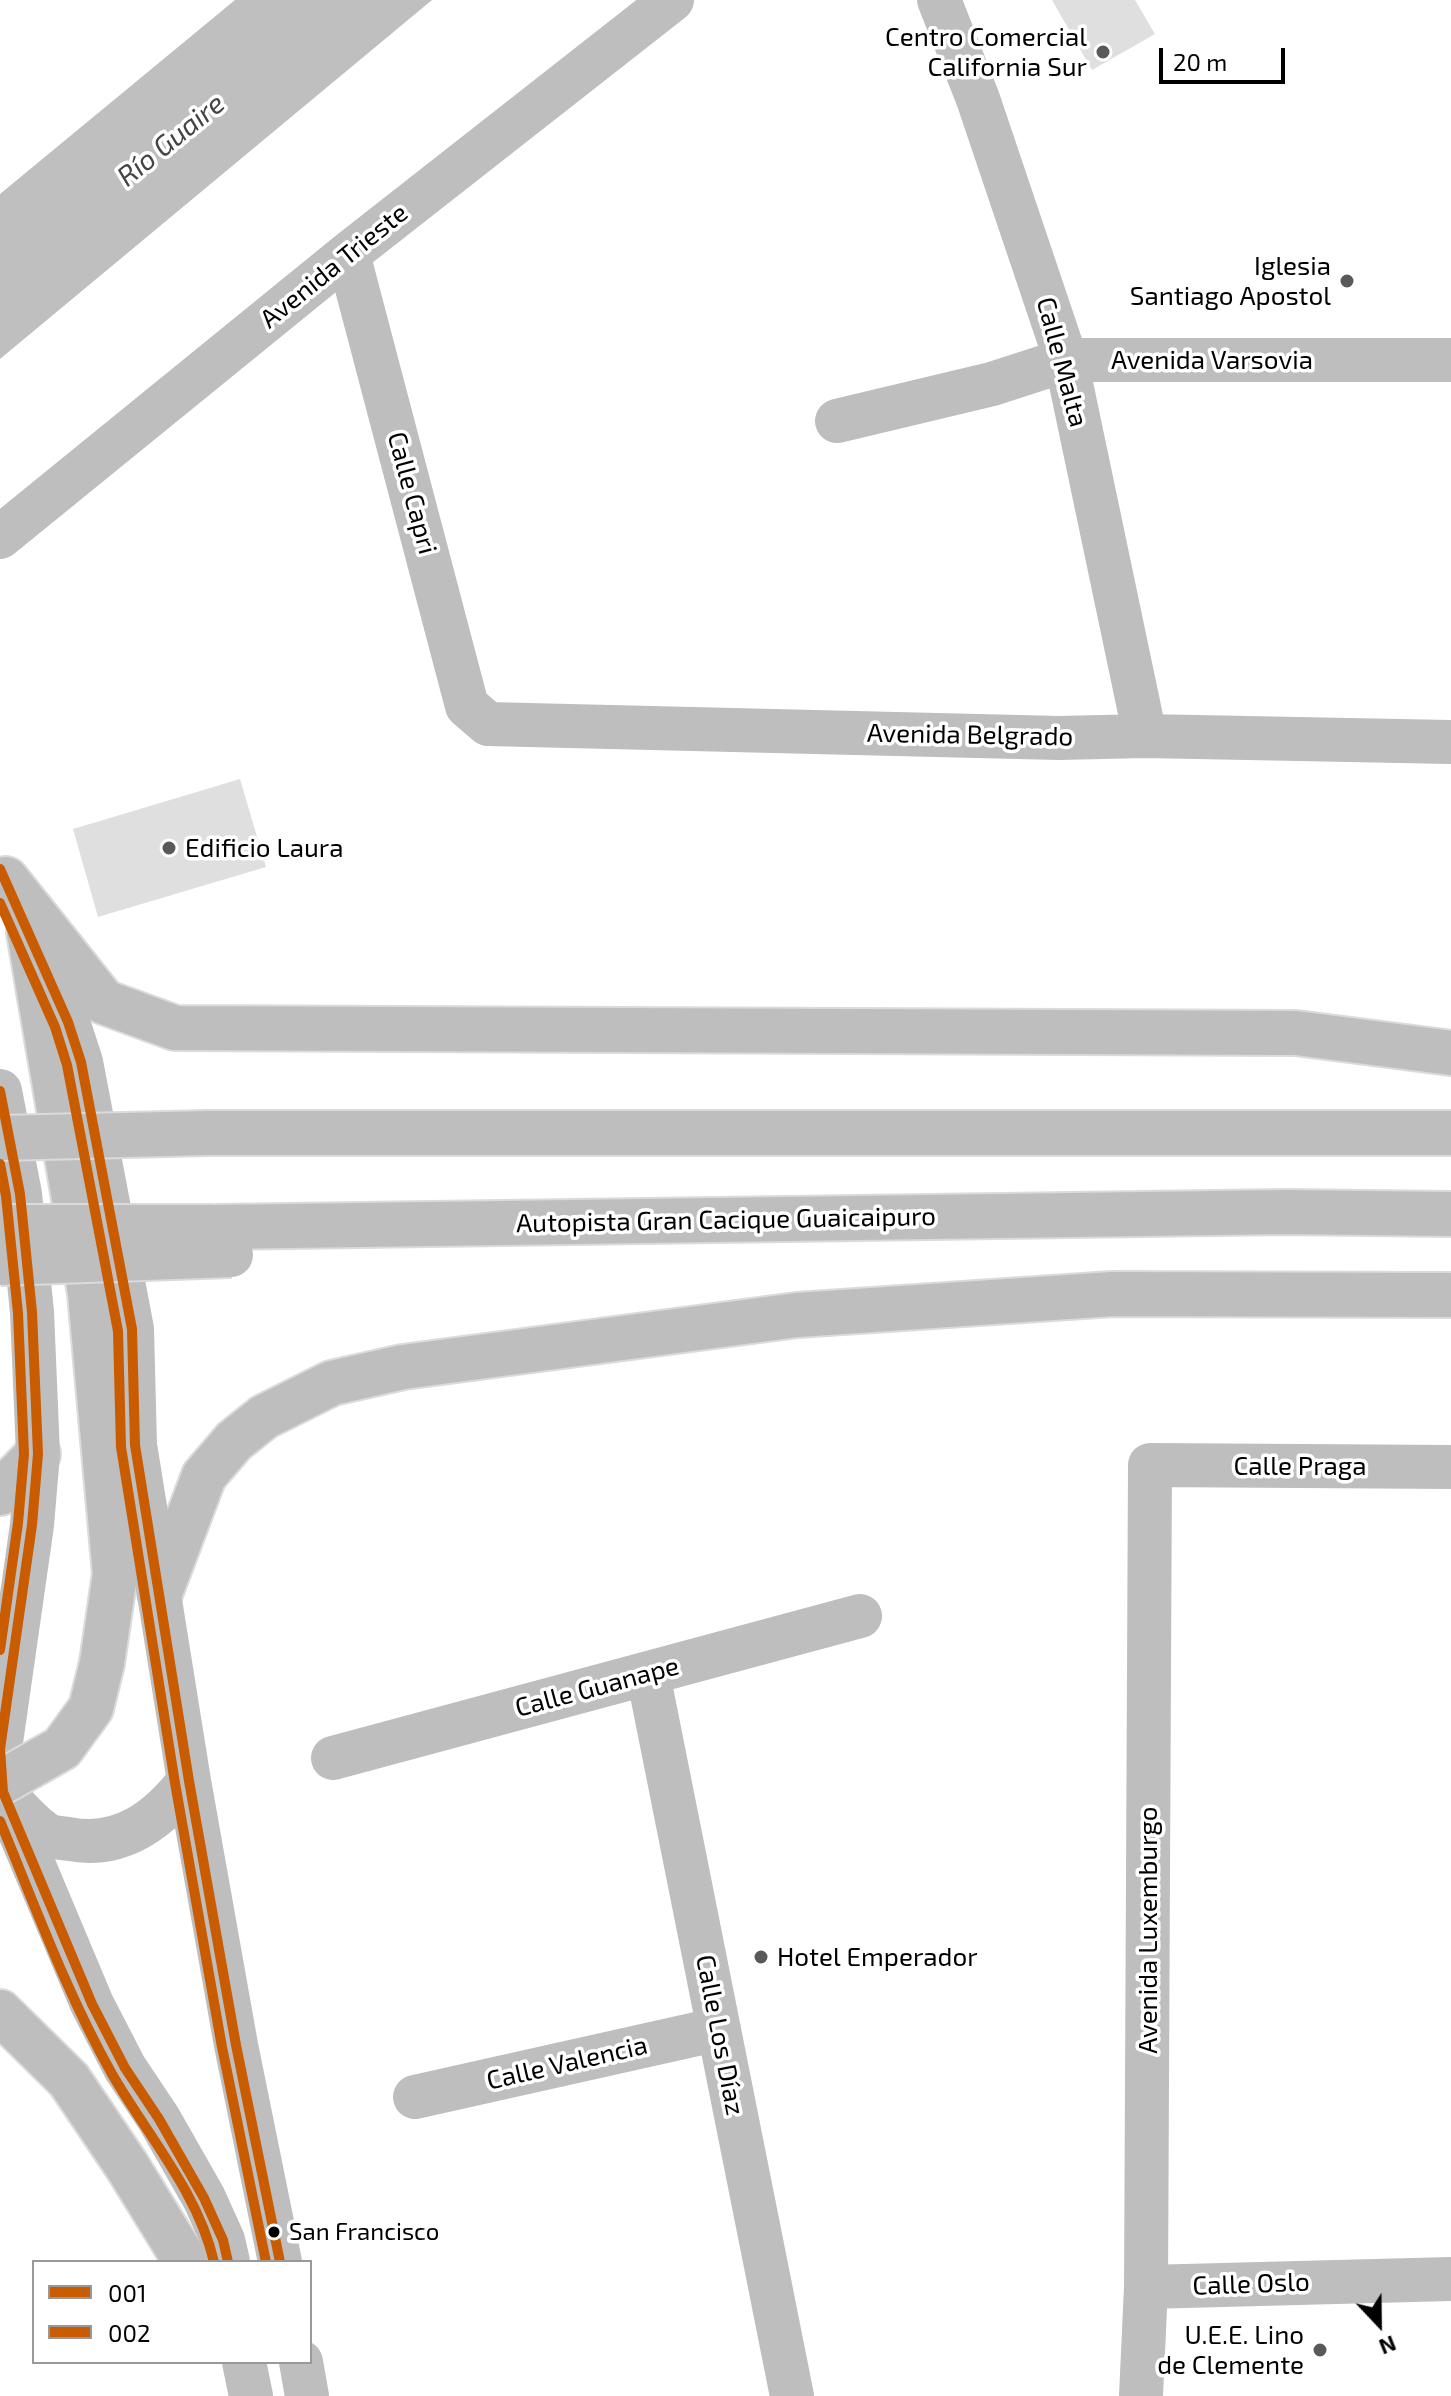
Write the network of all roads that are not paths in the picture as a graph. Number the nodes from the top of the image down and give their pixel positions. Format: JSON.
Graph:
{"nodes":[{"id":1,"x":672,"y":0,"type":"edge"},
{"id":2,"x":939,"y":0,"type":"edge"},
{"id":3,"x":348,"y":254,"type":"junction"},
{"id":4,"x":1066,"y":360,"type":"junction"},
{"id":5,"x":1451,"y":360,"type":"edge"},
{"id":6,"x":837,"y":421,"type":"dead end"},
{"id":7,"x":0,"y":537,"type":"edge"},
{"id":8,"x":488,"y":724,"type":"joint"},
{"id":9,"x":1145,"y":736,"type":"junction"},
{"id":10,"x":1451,"y":742,"type":"edge"},
{"id":11,"x":3,"y":874,"type":"edge"},
{"id":12,"x":29,"y":932,"type":"junction"},
{"id":13,"x":1451,"y":1053,"type":"edge"},
{"id":14,"x":0,"y":1091,"type":"edge"},
{"id":15,"x":1451,"y":1133,"type":"edge"},
{"id":16,"x":0,"y":1138,"type":"edge"},
{"id":17,"x":1451,"y":1214,"type":"edge"},
{"id":18,"x":1,"y":1239,"type":"edge"},
{"id":19,"x":1451,"y":1295,"type":"edge"},
{"id":20,"x":38,"y":1454,"type":"junction"},
{"id":21,"x":1150,"y":1465,"type":"joint"},
{"id":22,"x":1451,"y":1467,"type":"edge"},
{"id":23,"x":0,"y":1493,"type":"edge"},
{"id":24,"x":160,"y":1593,"type":"junction"},
{"id":25,"x":860,"y":1616,"type":"dead end"},
{"id":26,"x":648,"y":1674,"type":"junction"},
{"id":27,"x":333,"y":1758,"type":"dead end"},
{"id":28,"x":189,"y":1781,"type":"junction"},
{"id":29,"x":2,"y":1787,"type":"edge"},
{"id":30,"x":0,"y":2012,"type":"edge"},
{"id":31,"x":719,"y":2029,"type":"junction"},
{"id":32,"x":415,"y":2097,"type":"dead end"},
{"id":33,"x":185,"y":2260,"type":"edge"},
{"id":34,"x":228,"y":2260,"type":"edge"},
{"id":35,"x":280,"y":2260,"type":"edge"},
{"id":36,"x":1451,"y":2279,"type":"edge"},
{"id":37,"x":1146,"y":2287,"type":"junction"},
{"id":38,"x":244,"y":2364,"type":"edge"},
{"id":39,"x":301,"y":2364,"type":"edge"},
{"id":40,"x":251,"y":2396,"type":"edge"},
{"id":41,"x":307,"y":2396,"type":"edge"},
{"id":42,"x":792,"y":2396,"type":"edge"},
{"id":43,"x":1141,"y":2396,"type":"edge"}],
"edges":[{"from":1,"to":3,"type":"main road","name":"Avenida Trieste"},
{"from":2,"to":4,"type":"main road","name":"Calle Malta"},
{"from":3,"to":7,"type":"main road","name":"Avenida Trieste"},
{"from":3,"to":8,"type":"main road","name":"Calle Capri"},
{"from":4,"to":5,"type":"main road","name":"Avenida Varsovia"},
{"from":4,"to":6,"type":"main road","name":"Avenida Varsovia"},
{"from":4,"to":9,"type":"main road","name":"Calle Malta"},
{"from":8,"to":9,"type":"main road","name":"Avenida Belgrado"},
{"from":9,"to":10,"type":"main road","name":"Avenida Belgrado"},
{"from":11,"to":12,"type":"main road"},
{"from":11,"to":13,"type":"main road"},
{"from":12,"to":24,"type":"main road"},
{"from":12,"to":29,"type":"main road","bridge":true},
{"from":14,"to":20,"type":"main road"},
{"from":15,"to":16,"type":"main road","bridge":true},
{"from":17,"to":18,"type":"main road","name":"Autopista Gran Cacique Guaicaipuro","bridge":true},
{"from":19,"to":24,"type":"main road"},
{"from":20,"to":23,"type":"main road"},
{"from":20,"to":29,"type":"main road"},
{"from":21,"to":22,"type":"main road","name":"Calle Praga"},
{"from":21,"to":37,"type":"main road","name":"Avenida Luxemburgo"},
{"from":24,"to":28,"type":"main road"},
{"from":25,"to":26,"type":"main road","name":"Calle Guanape"},
{"from":26,"to":27,"type":"main road","name":"Calle Guanape"},
{"from":26,"to":31,"type":"main road","name":"Calle Los Díaz"},
{"from":28,"to":29,"type":"main road"},
{"from":28,"to":35,"type":"main road"},
{"from":29,"to":34,"type":"main road"},
{"from":30,"to":33,"type":"main road"},
{"from":31,"to":32,"type":"main road","name":"Calle Valencia"},
{"from":31,"to":42,"type":"main road","name":"Calle Los Díaz"},
{"from":36,"to":37,"type":"main road","name":"Calle Oslo"},
{"from":37,"to":43,"type":"main road","name":"Avenida Luxemburgo"},
{"from":38,"to":40,"type":"main road"},
{"from":39,"to":41,"type":"main road"}]}
